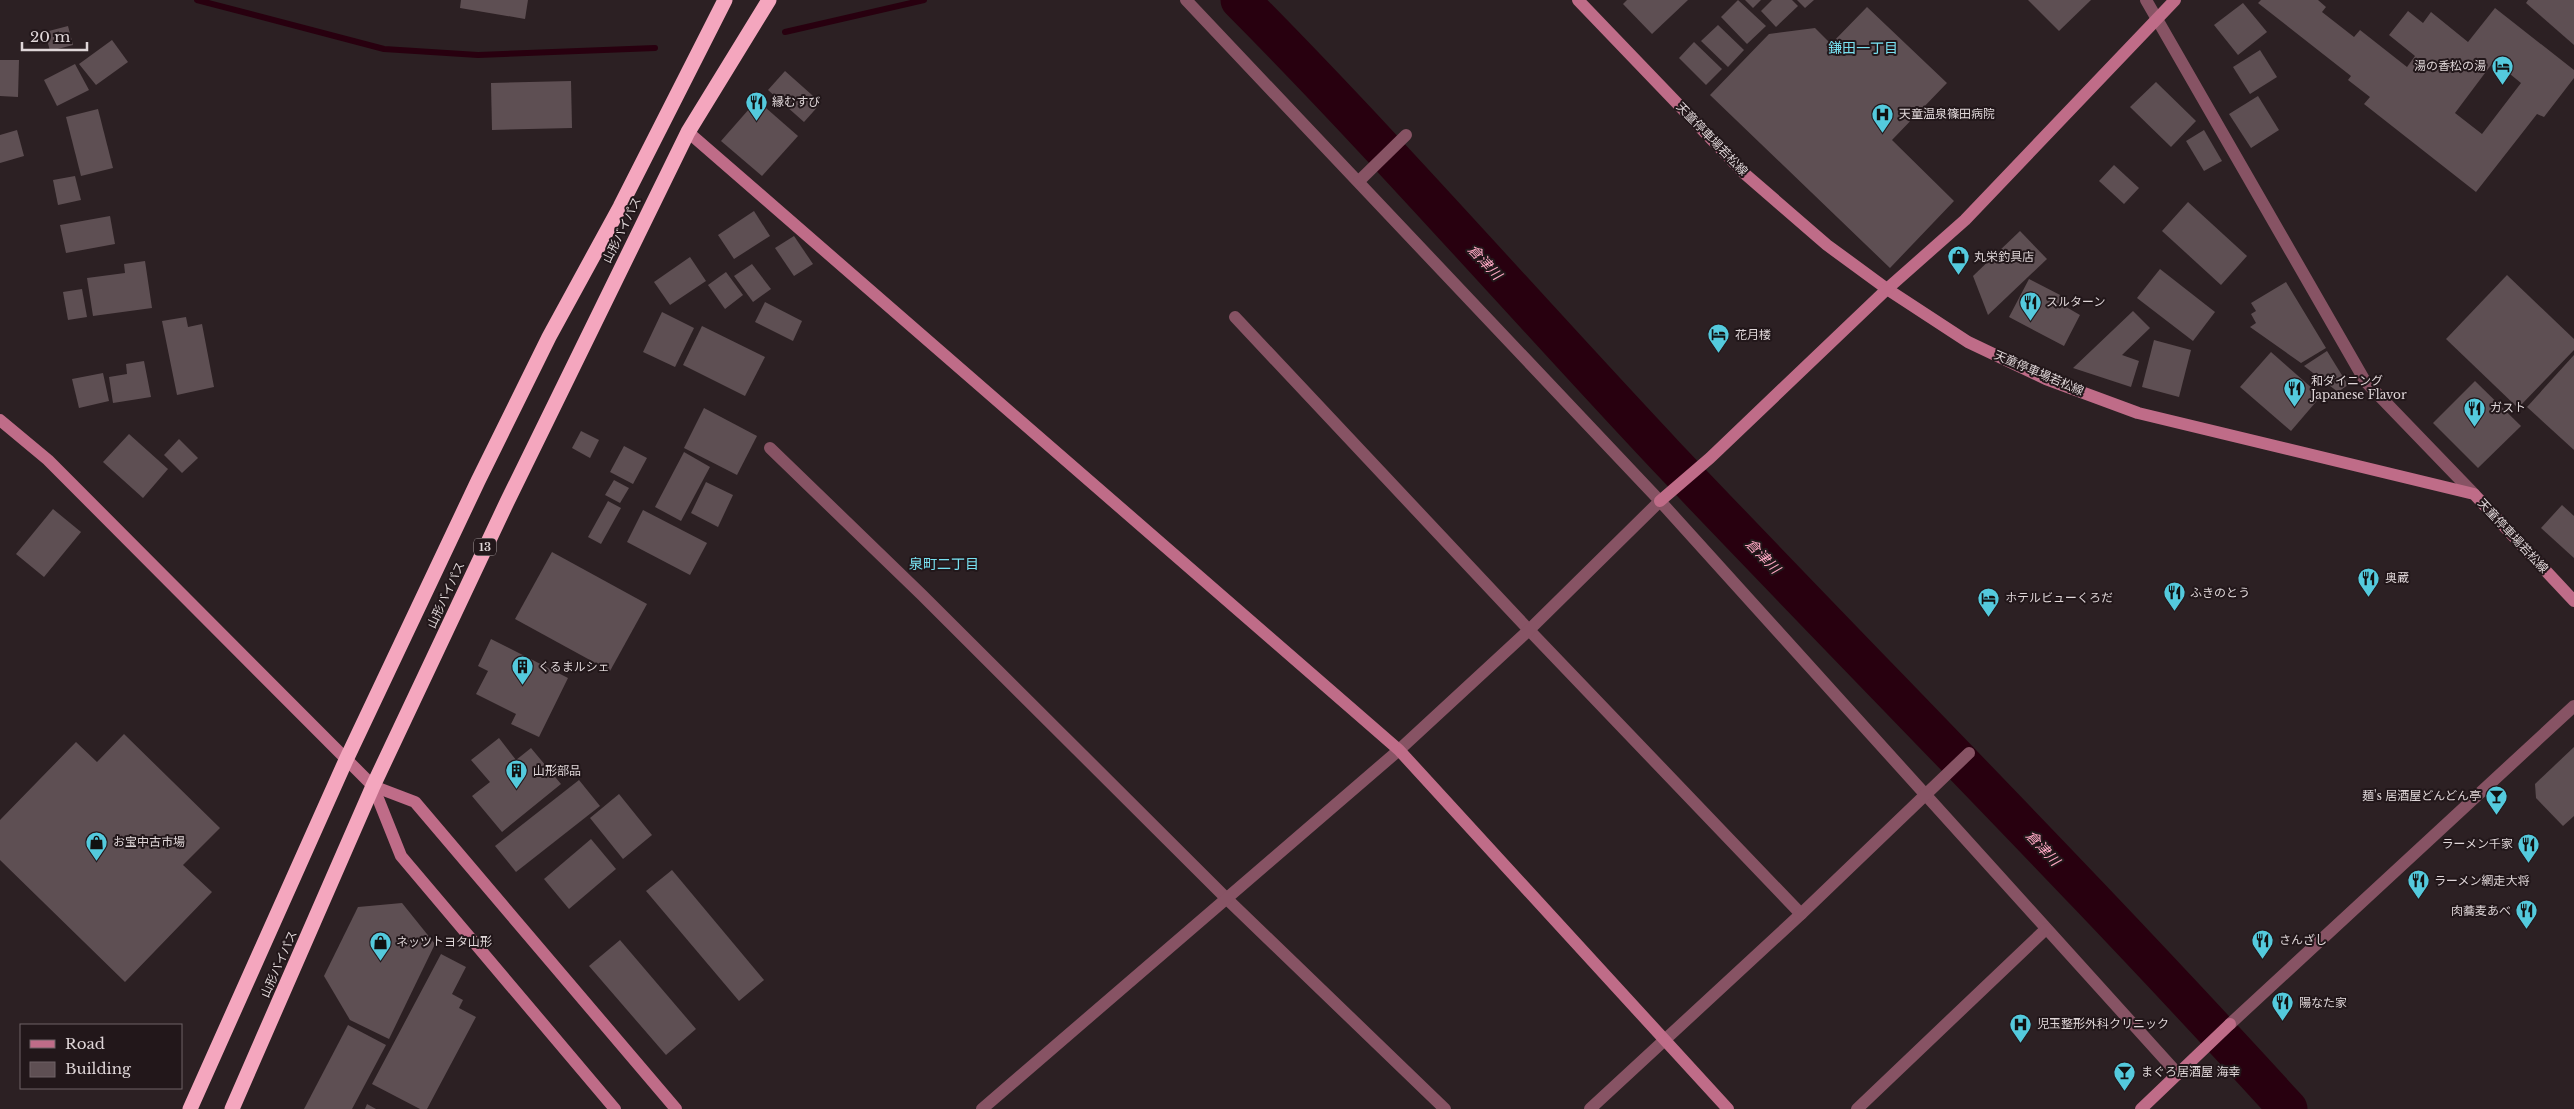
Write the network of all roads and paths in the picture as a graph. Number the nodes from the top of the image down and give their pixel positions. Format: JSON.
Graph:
{"nodes":[{"id":1,"x":725,"y":0,"type":"edge"},
{"id":2,"x":770,"y":0,"type":"edge"},
{"id":3,"x":1578,"y":0,"type":"edge"},
{"id":4,"x":2146,"y":0,"type":"edge"},
{"id":5,"x":2175,"y":0,"type":"edge"},
{"id":6,"x":1188,"y":2,"type":"edge"},
{"id":7,"x":2157,"y":19,"type":"junction"},
{"id":8,"x":688,"y":132,"type":"junction"},
{"id":9,"x":1403,"y":138,"type":"dead end"},
{"id":10,"x":1363,"y":176,"type":"junction"},
{"id":11,"x":1887,"y":289,"type":"junction"},
{"id":12,"x":1235,"y":317,"type":"dead end"},
{"id":13,"x":0,"y":420,"type":"edge"},
{"id":14,"x":770,"y":448,"type":"dead end"},
{"id":15,"x":2474,"y":494,"type":"junction"},
{"id":16,"x":1660,"y":501,"type":"junction"},
{"id":17,"x":2574,"y":601,"type":"edge"},
{"id":18,"x":1529,"y":630,"type":"junction"},
{"id":19,"x":2574,"y":706,"type":"edge"},
{"id":20,"x":1399,"y":750,"type":"junction"},
{"id":21,"x":1969,"y":753,"type":"dead end"},
{"id":22,"x":346,"y":760,"type":"junction"},
{"id":23,"x":373,"y":786,"type":"junction"},
{"id":24,"x":1929,"y":791,"type":"junction"},
{"id":25,"x":1226,"y":898,"type":"junction"},
{"id":26,"x":1801,"y":914,"type":"junction"},
{"id":27,"x":2046,"y":929,"type":"junction"},
{"id":28,"x":1664,"y":1039,"type":"junction"},
{"id":29,"x":2183,"y":1069,"type":"junction"},
{"id":30,"x":190,"y":1109,"type":"edge"},
{"id":31,"x":232,"y":1109,"type":"edge"},
{"id":32,"x":615,"y":1109,"type":"edge"},
{"id":33,"x":676,"y":1109,"type":"edge"},
{"id":34,"x":982,"y":1109,"type":"edge"},
{"id":35,"x":1445,"y":1109,"type":"edge"},
{"id":36,"x":1590,"y":1109,"type":"edge"},
{"id":37,"x":1728,"y":1109,"type":"edge"},
{"id":38,"x":1857,"y":1109,"type":"edge"},
{"id":39,"x":2141,"y":1109,"type":"edge"}],
"edges":[{"from":1,"to":22,"type":"highway","name":"山形バイパス"},
{"from":2,"to":8,"type":"highway","name":"山形バイパス","number":"13"},
{"from":3,"to":11,"type":"street","name":"天童停車場若松線"},
{"from":4,"to":7,"type":"street"},
{"from":5,"to":7,"type":"street"},
{"from":6,"to":10,"type":"street"},
{"from":7,"to":11,"type":"street"},
{"from":7,"to":15,"type":"street"},
{"from":8,"to":20,"type":"street"},
{"from":8,"to":23,"type":"highway","name":"山形バイパス","number":"13"},
{"from":9,"to":10,"type":"street"},
{"from":10,"to":16,"type":"street"},
{"from":11,"to":15,"type":"street","name":"天童停車場若松線"},
{"from":11,"to":16,"type":"street"},
{"from":12,"to":18,"type":"street"},
{"from":13,"to":22,"type":"street"},
{"from":14,"to":25,"type":"street"},
{"from":15,"to":17,"type":"street","name":"天童停車場若松線"},
{"from":16,"to":18,"type":"street"},
{"from":16,"to":24,"type":"street"},
{"from":18,"to":20,"type":"street"},
{"from":18,"to":26,"type":"street"},
{"from":19,"to":29,"type":"street"},
{"from":20,"to":25,"type":"street"},
{"from":20,"to":28,"type":"street"},
{"from":21,"to":24,"type":"street"},
{"from":22,"to":23,"type":"street"},
{"from":22,"to":30,"type":"highway","name":"山形バイパス"},
{"from":23,"to":31,"type":"highway","name":"山形バイパス","number":"13"},
{"from":23,"to":32,"type":"street"},
{"from":23,"to":33,"type":"street"},
{"from":24,"to":26,"type":"street"},
{"from":24,"to":27,"type":"street"},
{"from":25,"to":34,"type":"street"},
{"from":25,"to":35,"type":"street"},
{"from":26,"to":28,"type":"street"},
{"from":27,"to":29,"type":"street"},
{"from":27,"to":38,"type":"street"},
{"from":28,"to":36,"type":"street"},
{"from":28,"to":37,"type":"street"},
{"from":29,"to":39,"type":"street"}]}
